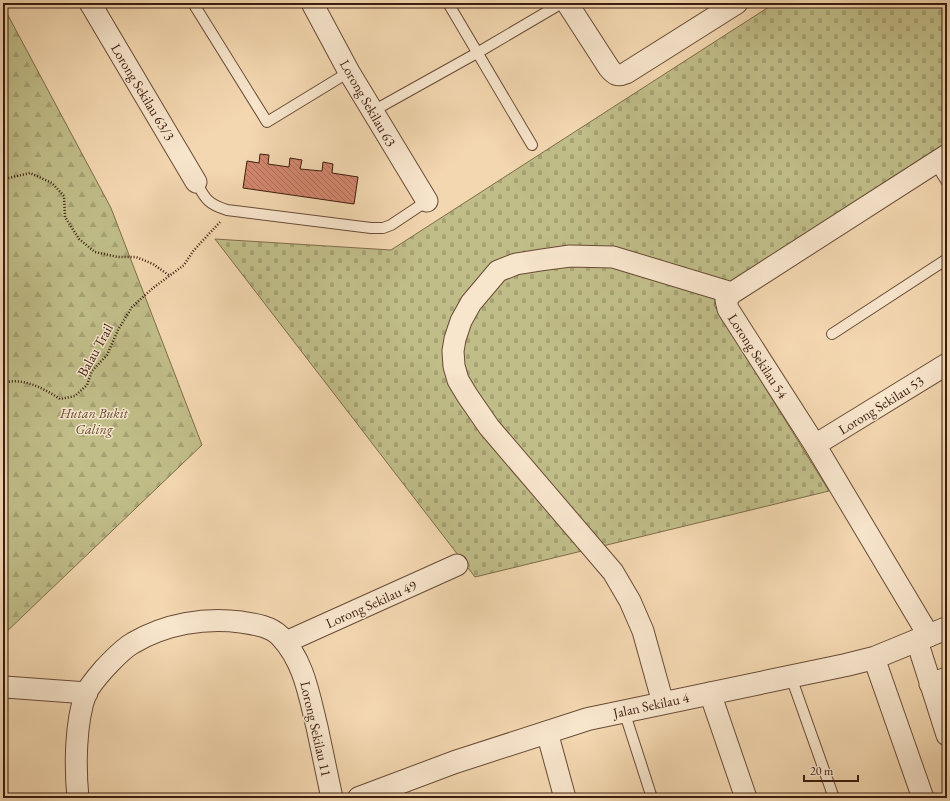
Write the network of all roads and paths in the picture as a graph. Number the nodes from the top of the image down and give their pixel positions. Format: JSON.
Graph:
{"nodes":[{"id":1,"x":193,"y":3,"type":"edge"},
{"id":2,"x":312,"y":3,"type":"edge"},
{"id":3,"x":448,"y":3,"type":"edge"},
{"id":4,"x":562,"y":3,"type":"edge"},
{"id":5,"x":567,"y":3,"type":"edge"},
{"id":6,"x":737,"y":3,"type":"edge"},
{"id":7,"x":95,"y":5,"type":"edge"},
{"id":8,"x":477,"y":53,"type":"junction"},
{"id":9,"x":349,"y":72,"type":"junction"},
{"id":10,"x":373,"y":111,"type":"junction"},
{"id":11,"x":532,"y":145,"type":"dead end"},
{"id":12,"x":941,"y":159,"type":"edge"},
{"id":13,"x":3,"y":181,"type":"edge"},
{"id":14,"x":196,"y":182,"type":"joint"},
{"id":15,"x":947,"y":182,"type":"edge"},
{"id":16,"x":427,"y":201,"type":"joint"},
{"id":17,"x":227,"y":210,"type":"junction"},
{"id":18,"x":947,"y":259,"type":"edge"},
{"id":19,"x":170,"y":276,"type":"junction"},
{"id":20,"x":732,"y":293,"type":"junction"},
{"id":21,"x":832,"y":334,"type":"dead end"},
{"id":22,"x":947,"y":364,"type":"edge"},
{"id":23,"x":3,"y":383,"type":"edge"},
{"id":24,"x":816,"y":445,"type":"junction"},
{"id":25,"x":457,"y":565,"type":"dead end"},
{"id":26,"x":931,"y":635,"type":"edge"},
{"id":27,"x":286,"y":642,"type":"junction"},
{"id":28,"x":874,"y":658,"type":"junction"},
{"id":29,"x":791,"y":677,"type":"junction"},
{"id":30,"x":938,"y":681,"type":"edge"},
{"id":31,"x":5,"y":687,"type":"dead end"},
{"id":32,"x":87,"y":692,"type":"junction"},
{"id":33,"x":710,"y":693,"type":"junction"},
{"id":34,"x":662,"y":702,"type":"junction"},
{"id":35,"x":624,"y":711,"type":"junction"},
{"id":36,"x":547,"y":732,"type":"junction"},
{"id":37,"x":947,"y":734,"type":"edge"},
{"id":38,"x":367,"y":796,"type":"edge"},
{"id":39,"x":78,"y":798,"type":"edge"},
{"id":40,"x":332,"y":798,"type":"edge"},
{"id":41,"x":565,"y":798,"type":"edge"},
{"id":42,"x":652,"y":798,"type":"edge"},
{"id":43,"x":746,"y":798,"type":"edge"},
{"id":44,"x":834,"y":798,"type":"edge"},
{"id":45,"x":923,"y":798,"type":"edge"}],
"edges":[{"from":1,"to":9,"type":"lane"},
{"from":2,"to":9,"type":"street","name":"Lorong Sekilau 63"},
{"from":3,"to":8,"type":"lane"},
{"from":4,"to":8,"type":"lane"},
{"from":5,"to":6,"type":"street"},
{"from":7,"to":14,"type":"street","name":"Lorong Sekilau 63/3"},
{"from":8,"to":10,"type":"lane"},
{"from":8,"to":11,"type":"lane"},
{"from":9,"to":10,"type":"street","name":"Lorong Sekilau 63"},
{"from":10,"to":16,"type":"street","name":"Lorong Sekilau 63"},
{"from":12,"to":15,"type":"lane"},
{"from":12,"to":20,"type":"street","name":"Lorong Sekilau 54"},
{"from":13,"to":19,"type":"path"},
{"from":14,"to":17,"type":"lane"},
{"from":16,"to":17,"type":"lane"},
{"from":17,"to":19,"type":"path","name":"Balau Trail"},
{"from":18,"to":21,"type":"lane"},
{"from":19,"to":23,"type":"path","name":"Balau Trail"},
{"from":20,"to":24,"type":"street","name":"Lorong Sekilau 54"},
{"from":20,"to":34,"type":"street"},
{"from":22,"to":24,"type":"street","name":"Lorong Sekilau 53"},
{"from":24,"to":26,"type":"street","name":"Lorong Sekilau 54"},
{"from":25,"to":27,"type":"street","name":"Lorong Sekilau 49"},
{"from":26,"to":28,"type":"street","name":"Jalan Sekilau 4"},
{"from":26,"to":30,"type":"street","name":"Lorong Sekilau 54"},
{"from":27,"to":32,"type":"street","name":"Lorong Sekilau 11"},
{"from":27,"to":40,"type":"street","name":"Lorong Sekilau 11"},
{"from":28,"to":29,"type":"street","name":"Jalan Sekilau 4"},
{"from":28,"to":45,"type":"street"},
{"from":29,"to":33,"type":"street","name":"Jalan Sekilau 4"},
{"from":29,"to":44,"type":"lane"},
{"from":30,"to":37,"type":"street","name":"Lorong Sekilau 54"},
{"from":31,"to":32,"type":"street"},
{"from":32,"to":39,"type":"street","name":"Lorong Sekilau 11"},
{"from":33,"to":34,"type":"street","name":"Jalan Sekilau 4"},
{"from":33,"to":43,"type":"street"},
{"from":34,"to":35,"type":"street","name":"Jalan Sekilau 4"},
{"from":35,"to":36,"type":"street","name":"Jalan Sekilau 4"},
{"from":35,"to":42,"type":"lane"},
{"from":36,"to":38,"type":"street","name":"Jalan Sekilau 4"},
{"from":36,"to":41,"type":"street"}]}
